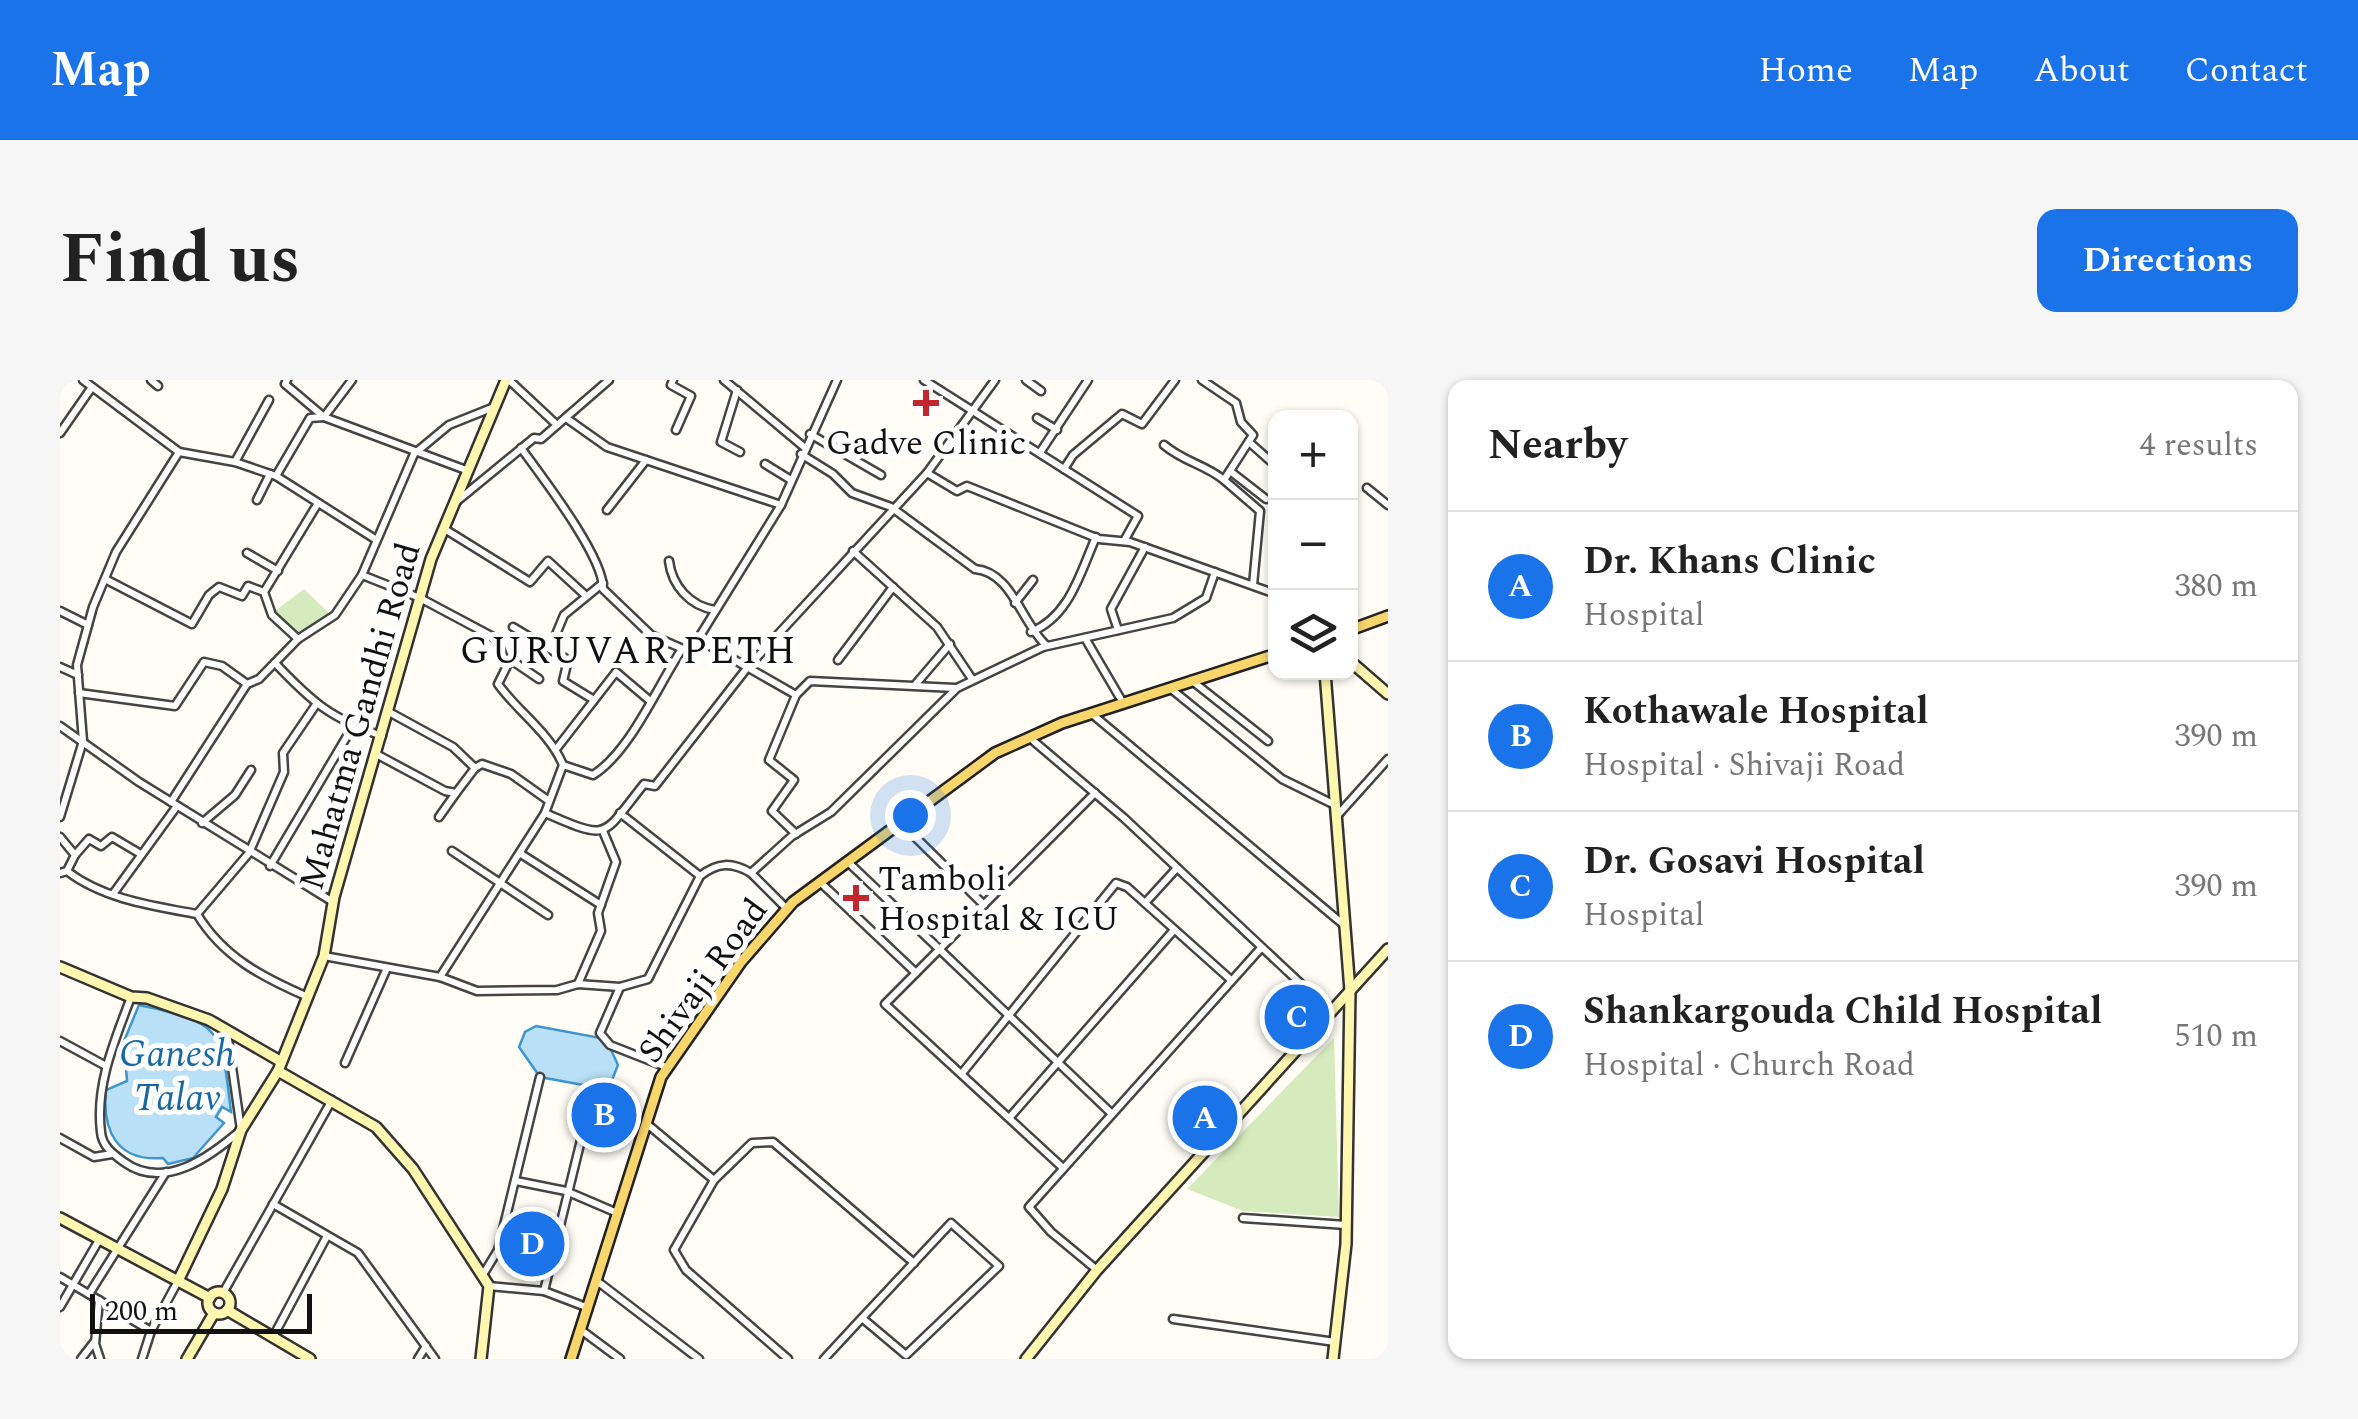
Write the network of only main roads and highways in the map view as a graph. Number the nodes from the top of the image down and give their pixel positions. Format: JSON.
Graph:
{"nodes":[{"id":1,"x":508,"y":380,"type":"edge"},
{"id":2,"x":1388,"y":616,"type":"edge"},
{"id":3,"x":1358,"y":627,"type":"edge"},
{"id":4,"x":1268,"y":656,"type":"edge"},
{"id":5,"x":1358,"y":668,"type":"edge"},
{"id":6,"x":1326,"y":680,"type":"edge"},
{"id":7,"x":1388,"y":694,"type":"edge"},
{"id":8,"x":1388,"y":949,"type":"edge"},
{"id":9,"x":60,"y":967,"type":"edge"},
{"id":10,"x":1350,"y":991,"type":"junction"},
{"id":11,"x":279,"y":1066,"type":"junction"},
{"id":12,"x":60,"y":1218,"type":"edge"},
{"id":13,"x":178,"y":1282,"type":"junction"},
{"id":14,"x":210,"y":1298,"type":"junction"},
{"id":15,"x":228,"y":1310,"type":"junction"},
{"id":16,"x":214,"y":1313,"type":"junction"},
{"id":17,"x":187,"y":1359,"type":"edge"},
{"id":18,"x":310,"y":1359,"type":"edge"},
{"id":19,"x":481,"y":1359,"type":"edge"},
{"id":20,"x":571,"y":1359,"type":"edge"},
{"id":21,"x":1026,"y":1359,"type":"edge"},
{"id":22,"x":1333,"y":1359,"type":"edge"}],
"edges":[{"from":1,"to":11,"type":"main road","name":"Mahatma Gandhi Road"},
{"from":2,"to":3,"type":"main road"},
{"from":4,"to":20,"type":"main road","name":"Shivaji Road"},
{"from":5,"to":7,"type":"main road"},
{"from":6,"to":10,"type":"main road"},
{"from":8,"to":10,"type":"main road"},
{"from":9,"to":11,"type":"main road"},
{"from":10,"to":21,"type":"main road"},
{"from":10,"to":22,"type":"main road"},
{"from":11,"to":13,"type":"main road","name":"Mahatma Gandhi Road"},
{"from":11,"to":19,"type":"main road"},
{"from":12,"to":13,"type":"main road"},
{"from":13,"to":14,"type":"main road"},
{"from":14,"to":15,"type":"main road"},
{"from":14,"to":16,"type":"main road"},
{"from":15,"to":16,"type":"main road"},
{"from":15,"to":18,"type":"main road"},
{"from":16,"to":17,"type":"main road"}]}
